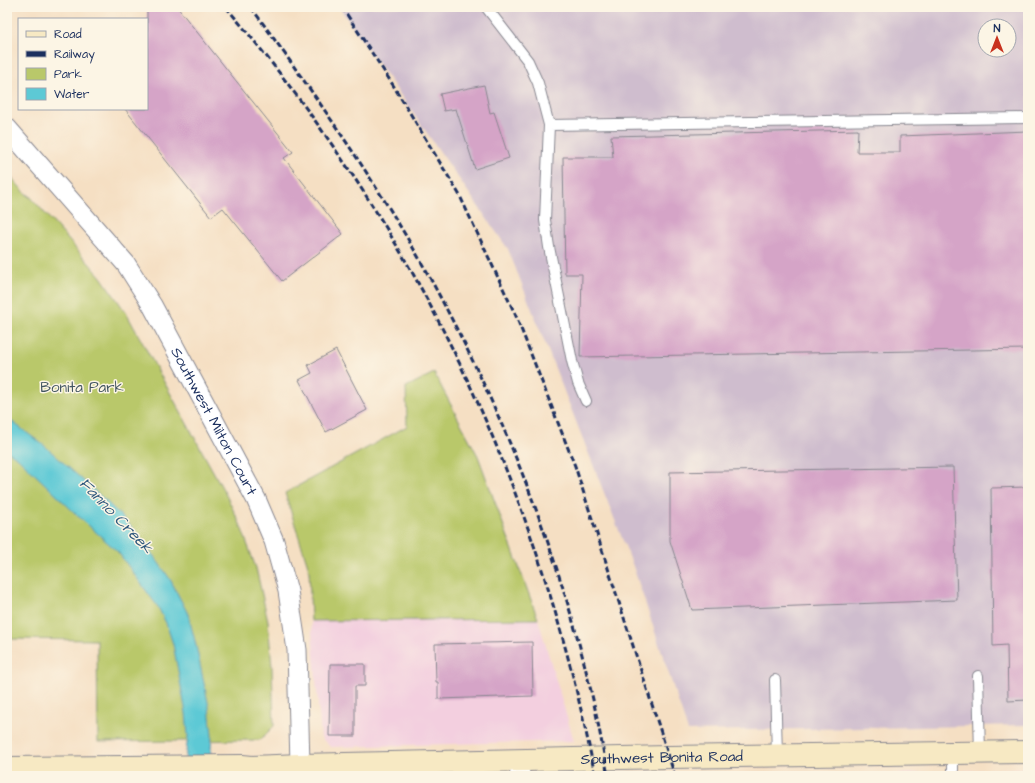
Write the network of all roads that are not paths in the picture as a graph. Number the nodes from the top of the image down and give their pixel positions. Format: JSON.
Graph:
{"nodes":[{"id":1,"x":486,"y":7,"type":"edge"},
{"id":2,"x":1028,"y":118,"type":"edge"},
{"id":3,"x":549,"y":124,"type":"junction"},
{"id":4,"x":7,"y":128,"type":"edge"},
{"id":5,"x":586,"y":401,"type":"dead end"},
{"id":6,"x":978,"y":676,"type":"dead end"},
{"id":7,"x":775,"y":680,"type":"dead end"},
{"id":8,"x":1028,"y":752,"type":"edge"},
{"id":9,"x":980,"y":753,"type":"junction"},
{"id":10,"x":952,"y":754,"type":"junction"},
{"id":11,"x":777,"y":756,"type":"junction"},
{"id":12,"x":300,"y":765,"type":"junction"},
{"id":13,"x":7,"y":768,"type":"edge"},
{"id":14,"x":520,"y":768,"type":"edge"},
{"id":15,"x":953,"y":776,"type":"edge"}],
"edges":[{"from":1,"to":3,"type":"lane"},
{"from":2,"to":3,"type":"lane"},
{"from":3,"to":5,"type":"lane"},
{"from":4,"to":12,"type":"street","name":"Southwest Milton Court"},
{"from":6,"to":9,"type":"lane"},
{"from":7,"to":11,"type":"lane"},
{"from":8,"to":9,"type":"main road","name":"Southwest Bonita Road"},
{"from":9,"to":10,"type":"main road","name":"Southwest Bonita Road"},
{"from":10,"to":11,"type":"main road","name":"Southwest Bonita Road"},
{"from":10,"to":15,"type":"lane"},
{"from":11,"to":14,"type":"main road","name":"Southwest Bonita Road"},
{"from":12,"to":13,"type":"main road","name":"Southwest Bonita Road"},
{"from":12,"to":14,"type":"main road","name":"Southwest Bonita Road"}]}
